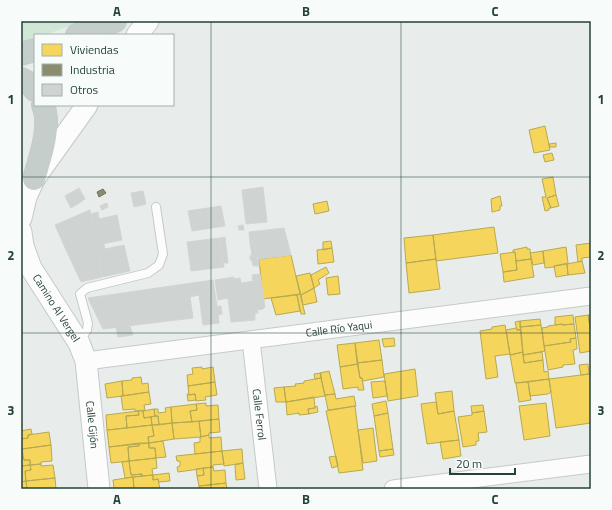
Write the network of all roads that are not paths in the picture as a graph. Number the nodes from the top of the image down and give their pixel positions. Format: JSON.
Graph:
{"nodes":[{"id":1,"x":115,"y":21,"type":"edge"},
{"id":2,"x":148,"y":21,"type":"edge"},
{"id":3,"x":80,"y":34,"type":"edge"},
{"id":4,"x":138,"y":34,"type":"edge"},
{"id":5,"x":34,"y":50,"type":"edge"},
{"id":6,"x":21,"y":54,"type":"edge"},
{"id":7,"x":21,"y":79,"type":"edge"},
{"id":8,"x":34,"y":89,"type":"edge"},
{"id":9,"x":44,"y":106,"type":"edge"},
{"id":10,"x":86,"y":106,"type":"edge"},
{"id":11,"x":34,"y":179,"type":"junction"},
{"id":12,"x":156,"y":207,"type":"dead end"},
{"id":13,"x":21,"y":218,"type":"edge"},
{"id":14,"x":21,"y":232,"type":"edge"},
{"id":15,"x":591,"y":296,"type":"edge"},
{"id":16,"x":251,"y":340,"type":"junction"},
{"id":17,"x":82,"y":352,"type":"junction"},
{"id":18,"x":591,"y":464,"type":"edge"},
{"id":19,"x":99,"y":489,"type":"edge"},
{"id":20,"x":268,"y":489,"type":"edge"},
{"id":21,"x":393,"y":489,"type":"edge"}],
"edges":[{"from":1,"to":3,"type":"highway"},
{"from":2,"to":4,"type":"street"},
{"from":5,"to":6,"type":"highway"},
{"from":7,"to":8,"type":"highway"},
{"from":9,"to":11,"type":"highway"},
{"from":10,"to":11,"type":"street"},
{"from":11,"to":13,"type":"street"},
{"from":12,"to":17,"type":"lane"},
{"from":14,"to":17,"type":"street","name":"Camino Al Vergel"},
{"from":15,"to":16,"type":"street","name":"Calle Río Yaqui"},
{"from":16,"to":17,"type":"street","name":"Calle Río Yaqui"},
{"from":16,"to":20,"type":"street","name":"Calle Ferrol"},
{"from":17,"to":19,"type":"street","name":"Calle Gijón"},
{"from":18,"to":21,"type":"street"}]}
